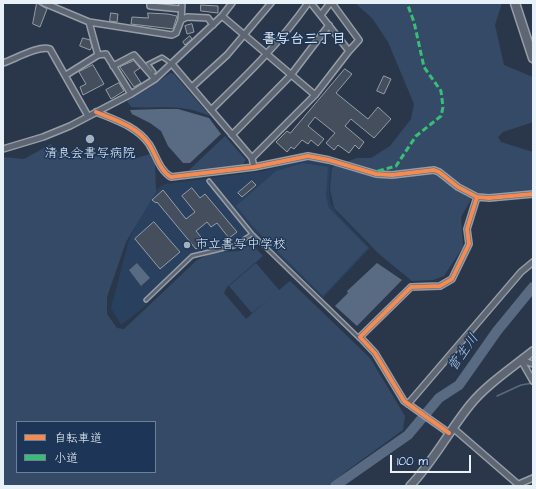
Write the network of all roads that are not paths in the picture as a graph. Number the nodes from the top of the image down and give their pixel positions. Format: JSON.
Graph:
{"nodes":[{"id":1,"x":44,"y":3,"type":"edge"},
{"id":2,"x":150,"y":3,"type":"edge"},
{"id":3,"x":182,"y":3,"type":"edge"},
{"id":4,"x":232,"y":3,"type":"edge"},
{"id":5,"x":271,"y":3,"type":"edge"},
{"id":6,"x":308,"y":3,"type":"edge"},
{"id":7,"x":312,"y":3,"type":"edge"},
{"id":8,"x":331,"y":3,"type":"edge"},
{"id":9,"x":514,"y":3,"type":"edge"},
{"id":10,"x":181,"y":9,"type":"junction"},
{"id":11,"x":321,"y":15,"type":"junction"},
{"id":12,"x":222,"y":16,"type":"junction"},
{"id":13,"x":181,"y":20,"type":"junction"},
{"id":14,"x":89,"y":22,"type":"junction"},
{"id":15,"x":213,"y":25,"type":"junction"},
{"id":16,"x":329,"y":26,"type":"junction"},
{"id":17,"x":245,"y":36,"type":"junction"},
{"id":18,"x":349,"y":51,"type":"junction"},
{"id":19,"x":98,"y":55,"type":"junction"},
{"id":20,"x":267,"y":55,"type":"junction"},
{"id":21,"x":533,"y":58,"type":"edge"},
{"id":22,"x":3,"y":63,"type":"edge"},
{"id":23,"x":172,"y":64,"type":"junction"},
{"id":24,"x":113,"y":66,"type":"junction"},
{"id":25,"x":150,"y":74,"type":"junction"},
{"id":26,"x":66,"y":75,"type":"junction"},
{"id":27,"x":291,"y":75,"type":"junction"},
{"id":28,"x":155,"y":80,"type":"junction"},
{"id":29,"x":192,"y":87,"type":"junction"},
{"id":30,"x":132,"y":94,"type":"junction"},
{"id":31,"x":315,"y":95,"type":"junction"},
{"id":32,"x":211,"y":110,"type":"junction"},
{"id":33,"x":96,"y":112,"type":"junction"},
{"id":34,"x":88,"y":116,"type":"junction"},
{"id":35,"x":232,"y":135,"type":"junction"},
{"id":36,"x":3,"y":149,"type":"edge"},
{"id":37,"x":252,"y":158,"type":"junction"},
{"id":38,"x":254,"y":167,"type":"junction"},
{"id":39,"x":209,"y":181,"type":"dead end"},
{"id":40,"x":533,"y":194,"type":"edge"},
{"id":41,"x":477,"y":197,"type":"junction"},
{"id":42,"x":252,"y":234,"type":"junction"},
{"id":43,"x":533,"y":262,"type":"edge"},
{"id":44,"x":146,"y":300,"type":"dead end"},
{"id":45,"x":360,"y":339,"type":"junction"},
{"id":46,"x":533,"y":351,"type":"edge"},
{"id":47,"x":521,"y":360,"type":"junction"},
{"id":48,"x":533,"y":364,"type":"edge"},
{"id":49,"x":533,"y":381,"type":"edge"},
{"id":50,"x":409,"y":405,"type":"junction"},
{"id":51,"x":448,"y":430,"type":"junction"},
{"id":52,"x":533,"y":478,"type":"edge"},
{"id":53,"x":520,"y":485,"type":"edge"},
{"id":54,"x":410,"y":486,"type":"edge"}],
"edges":[{"from":1,"to":14,"type":"street"},
{"from":2,"to":10,"type":"street"},
{"from":3,"to":10,"type":"street"},
{"from":4,"to":12,"type":"street"},
{"from":5,"to":17,"type":"street"},
{"from":6,"to":20,"type":"street"},
{"from":7,"to":11,"type":"street"},
{"from":8,"to":11,"type":"street"},
{"from":8,"to":18,"type":"street"},
{"from":9,"to":21,"type":"main road"},
{"from":10,"to":13,"type":"street"},
{"from":11,"to":16,"type":"street"},
{"from":12,"to":15,"type":"street"},
{"from":12,"to":17,"type":"street"},
{"from":13,"to":14,"type":"street"},
{"from":13,"to":15,"type":"street"},
{"from":14,"to":19,"type":"street"},
{"from":15,"to":23,"type":"street"},
{"from":16,"to":18,"type":"street"},
{"from":16,"to":27,"type":"street"},
{"from":17,"to":20,"type":"street"},
{"from":17,"to":29,"type":"street"},
{"from":18,"to":31,"type":"street"},
{"from":19,"to":24,"type":"street"},
{"from":19,"to":26,"type":"street"},
{"from":20,"to":27,"type":"street"},
{"from":20,"to":32,"type":"street"},
{"from":22,"to":26,"type":"street"},
{"from":23,"to":25,"type":"lane"},
{"from":23,"to":28,"type":"street"},
{"from":23,"to":29,"type":"street"},
{"from":24,"to":25,"type":"street"},
{"from":24,"to":30,"type":"street"},
{"from":25,"to":28,"type":"street"},
{"from":26,"to":34,"type":"street"},
{"from":27,"to":31,"type":"street"},
{"from":27,"to":35,"type":"street"},
{"from":28,"to":30,"type":"street"},
{"from":29,"to":32,"type":"street"},
{"from":30,"to":33,"type":"street"},
{"from":31,"to":37,"type":"street"},
{"from":32,"to":35,"type":"street"},
{"from":33,"to":34,"type":"street"},
{"from":33,"to":38,"type":"street"},
{"from":34,"to":36,"type":"street"},
{"from":35,"to":37,"type":"street"},
{"from":37,"to":38,"type":"street"},
{"from":38,"to":41,"type":"street"},
{"from":39,"to":42,"type":"lane"},
{"from":40,"to":41,"type":"street"},
{"from":41,"to":45,"type":"street"},
{"from":42,"to":44,"type":"lane"},
{"from":42,"to":45,"type":"lane"},
{"from":43,"to":50,"type":"street"},
{"from":45,"to":50,"type":"street"},
{"from":46,"to":47,"type":"main road"},
{"from":47,"to":48,"type":"street"},
{"from":47,"to":49,"type":"street"},
{"from":47,"to":51,"type":"main road"},
{"from":50,"to":51,"type":"street"},
{"from":51,"to":53,"type":"street"},
{"from":51,"to":54,"type":"main road"},
{"from":52,"to":53,"type":"street"}]}
